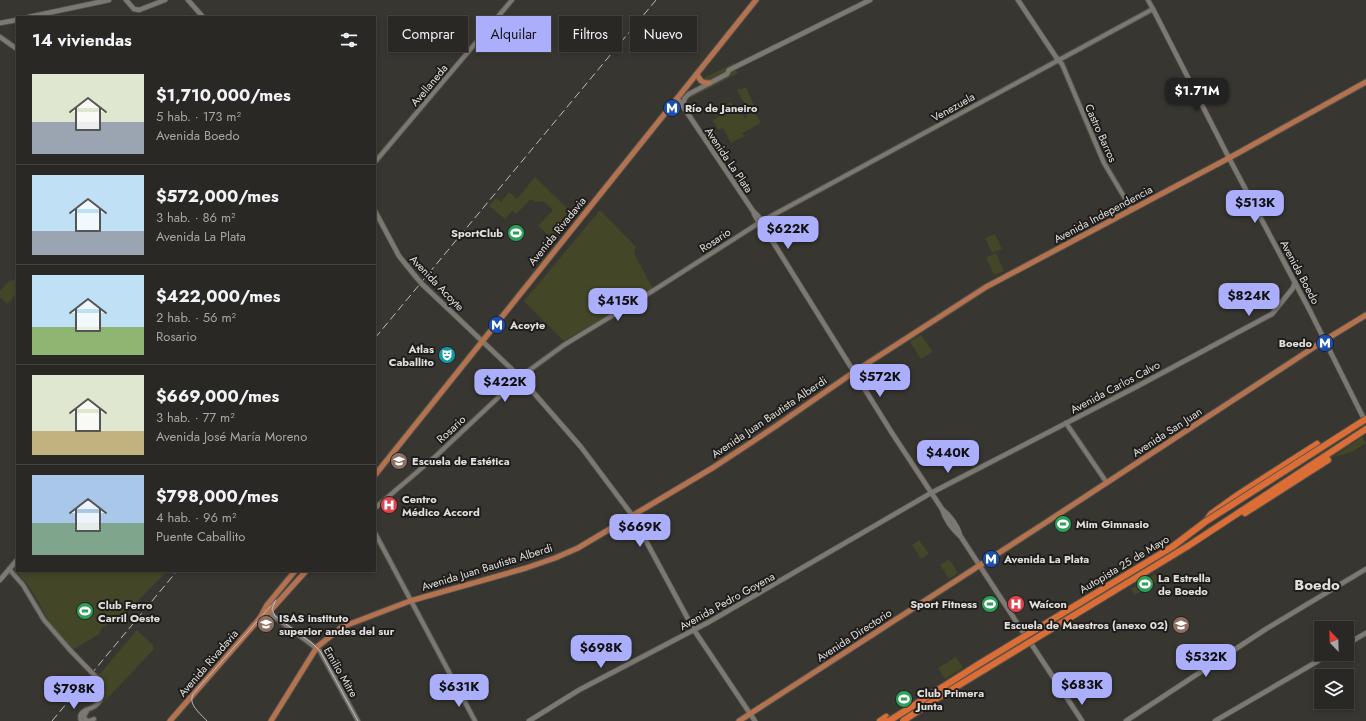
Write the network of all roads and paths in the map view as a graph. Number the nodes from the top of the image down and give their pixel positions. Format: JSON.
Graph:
{"nodes":[{"id":1,"x":108,"y":0,"type":"edge"},
{"id":2,"x":126,"y":0,"type":"edge"},
{"id":3,"x":165,"y":0,"type":"edge"},
{"id":4,"x":188,"y":0,"type":"edge"},
{"id":5,"x":192,"y":0,"type":"edge"},
{"id":6,"x":512,"y":0,"type":"edge"},
{"id":7,"x":756,"y":0,"type":"edge"},
{"id":8,"x":870,"y":0,"type":"edge"},
{"id":9,"x":1019,"y":0,"type":"edge"},
{"id":10,"x":1148,"y":0,"type":"edge"},
{"id":11,"x":1153,"y":8,"type":"junction"},
{"id":12,"x":34,"y":16,"type":"edge"},
{"id":13,"x":202,"y":16,"type":"edge"},
{"id":14,"x":206,"y":16,"type":"edge"},
{"id":15,"x":16,"y":20,"type":"edge"},
{"id":16,"x":0,"y":23,"type":"edge"},
{"id":17,"x":0,"y":37,"type":"edge"},
{"id":18,"x":16,"y":48,"type":"edge"},
{"id":19,"x":1058,"y":60,"type":"junction"},
{"id":20,"x":697,"y":74,"type":"junction"},
{"id":21,"x":1366,"y":82,"type":"edge"},
{"id":22,"x":709,"y":83,"type":"junction"},
{"id":23,"x":678,"y":99,"type":"junction"},
{"id":24,"x":682,"y":105,"type":"junction"},
{"id":25,"x":1229,"y":158,"type":"junction"},
{"id":26,"x":376,"y":161,"type":"edge"},
{"id":27,"x":1132,"y":210,"type":"junction"},
{"id":28,"x":376,"y":213,"type":"edge"},
{"id":29,"x":760,"y":222,"type":"junction"},
{"id":30,"x":1295,"y":282,"type":"junction"},
{"id":31,"x":1366,"y":315,"type":"edge"},
{"id":32,"x":1325,"y":340,"type":"junction"},
{"id":33,"x":482,"y":341,"type":"junction"},
{"id":34,"x":854,"y":372,"type":"junction"},
{"id":35,"x":520,"y":377,"type":"junction"},
{"id":36,"x":1364,"y":418,"type":"edge"},
{"id":37,"x":1066,"y":424,"type":"junction"},
{"id":38,"x":1366,"y":429,"type":"edge"},
{"id":39,"x":1317,"y":444,"type":"dead end"},
{"id":40,"x":1328,"y":460,"type":"dead end"},
{"id":41,"x":376,"y":474,"type":"edge"},
{"id":42,"x":1107,"y":483,"type":"junction"},
{"id":43,"x":931,"y":492,"type":"junction"},
{"id":44,"x":376,"y":507,"type":"edge"},
{"id":45,"x":943,"y":510,"type":"junction"},
{"id":46,"x":632,"y":515,"type":"junction"},
{"id":47,"x":945,"y":517,"type":"junction"},
{"id":48,"x":1206,"y":522,"type":"junction"},
{"id":49,"x":955,"y":525,"type":"junction"},
{"id":50,"x":376,"y":535,"type":"edge"},
{"id":51,"x":961,"y":537,"type":"junction"},
{"id":52,"x":1188,"y":546,"type":"junction"},
{"id":53,"x":16,"y":562,"type":"edge"},
{"id":54,"x":979,"y":565,"type":"junction"},
{"id":55,"x":1366,"y":569,"type":"edge"},
{"id":56,"x":11,"y":571,"type":"junction"},
{"id":57,"x":294,"y":572,"type":"edge"},
{"id":58,"x":305,"y":572,"type":"edge"},
{"id":59,"x":0,"y":580,"type":"edge"},
{"id":60,"x":410,"y":601,"type":"junction"},
{"id":61,"x":267,"y":605,"type":"junction"},
{"id":62,"x":270,"y":611,"type":"junction"},
{"id":63,"x":260,"y":618,"type":"junction"},
{"id":64,"x":694,"y":630,"type":"junction"},
{"id":65,"x":1023,"y":632,"type":"dead end"},
{"id":66,"x":1366,"y":634,"type":"edge"},
{"id":67,"x":1354,"y":640,"type":"edge"},
{"id":68,"x":1032,"y":645,"type":"dead end"},
{"id":69,"x":316,"y":647,"type":"junction"},
{"id":70,"x":1318,"y":661,"type":"edge"},
{"id":71,"x":750,"y":714,"type":"junction"},
{"id":72,"x":94,"y":719,"type":"dead end"},
{"id":73,"x":888,"y":719,"type":"edge"},
{"id":74,"x":84,"y":721,"type":"edge"},
{"id":75,"x":170,"y":721,"type":"edge"},
{"id":76,"x":271,"y":721,"type":"edge"},
{"id":77,"x":358,"y":721,"type":"edge"},
{"id":78,"x":475,"y":721,"type":"edge"},
{"id":79,"x":529,"y":721,"type":"edge"},
{"id":80,"x":739,"y":721,"type":"edge"},
{"id":81,"x":755,"y":721,"type":"edge"},
{"id":82,"x":880,"y":721,"type":"edge"},
{"id":83,"x":903,"y":721,"type":"edge"},
{"id":84,"x":1082,"y":721,"type":"edge"},
{"id":85,"x":1126,"y":721,"type":"edge"},
{"id":86,"x":1215,"y":721,"type":"edge"}],
"edges":[{"from":1,"to":12,"type":"main road"},
{"from":2,"to":3,"type":"main road"},
{"from":4,"to":13,"type":"main road"},
{"from":5,"to":14,"type":"main road"},
{"from":6,"to":26,"type":"street","name":"Avellaneda"},
{"from":7,"to":20,"type":"main road","name":"Avenida Rivadavia"},
{"from":8,"to":22,"type":"main road"},
{"from":9,"to":19,"type":"main road"},
{"from":10,"to":11,"type":"street"},
{"from":11,"to":19,"type":"street","name":"Venezuela"},
{"from":11,"to":25,"type":"main road","name":"Avenida Boedo"},
{"from":15,"to":16,"type":"main road"},
{"from":17,"to":18,"type":"main road"},
{"from":19,"to":27,"type":"street","name":"Castro Barros"},
{"from":19,"to":29,"type":"street","name":"Venezuela"},
{"from":20,"to":22,"type":"main road"},
{"from":20,"to":23,"type":"main road","name":"Avenida Rivadavia"},
{"from":21,"to":25,"type":"main road","name":"Avenida Independencia"},
{"from":22,"to":24,"type":"main road"},
{"from":23,"to":24,"type":"main road","name":"Avenida La Plata"},
{"from":23,"to":33,"type":"main road","name":"Avenida Rivadavia"},
{"from":24,"to":29,"type":"main road","name":"Avenida La Plata"},
{"from":25,"to":27,"type":"main road","name":"Avenida Independencia"},
{"from":25,"to":30,"type":"main road","name":"Avenida Boedo"},
{"from":27,"to":34,"type":"main road","name":"Avenida Independencia"},
{"from":28,"to":33,"type":"main road","name":"Avenida Acoyte","bridge":true},
{"from":29,"to":34,"type":"main road","name":"Avenida La Plata"},
{"from":29,"to":35,"type":"street","name":"Rosario"},
{"from":30,"to":32,"type":"main road","name":"Avenida Boedo"},
{"from":30,"to":37,"type":"main road","name":"Avenida Carlos Calvo"},
{"from":31,"to":32,"type":"main road","name":"Avenida San Juan"},
{"from":32,"to":36,"type":"main road","name":"Avenida Boedo"},
{"from":32,"to":42,"type":"main road","name":"Avenida San Juan"},
{"from":33,"to":35,"type":"main road","name":"Avenida Acoyte"},
{"from":33,"to":41,"type":"main road","name":"Avenida Rivadavia"},
{"from":34,"to":43,"type":"main road","name":"Avenida La Plata"},
{"from":34,"to":46,"type":"main road","name":"Avenida Juan Bautista Alberdi"},
{"from":35,"to":44,"type":"street","name":"Rosario"},
{"from":35,"to":46,"type":"main road","name":"Avenida Acoyte"},
{"from":36,"to":48,"type":"highway","name":"Autopista 25 de Mayo","bridge":true},
{"from":37,"to":42,"type":"street"},
{"from":37,"to":43,"type":"main road","name":"Avenida Carlos Calvo"},
{"from":38,"to":52,"type":"highway","name":"Autopista 25 de Mayo"},
{"from":39,"to":48,"type":"highway","bridge":true},
{"from":40,"to":52,"type":"highway"},
{"from":42,"to":54,"type":"main road","name":"Avenida San Juan"},
{"from":43,"to":45,"type":"main road","name":"Avenida La Plata"},
{"from":43,"to":64,"type":"main road","name":"Avenida Pedro Goyena"},
{"from":45,"to":47,"type":"main road","name":"Avenida La Plata"},
{"from":45,"to":49,"type":"main road","name":"Avenida La Plata"},
{"from":46,"to":60,"type":"main road","name":"Avenida Juan Bautista Alberdi"},
{"from":46,"to":64,"type":"main road","name":"Avenida Acoyte"},
{"from":47,"to":49,"type":"main road"},
{"from":47,"to":51,"type":"main road","name":"Avenida La Plata"},
{"from":48,"to":73,"type":"highway","name":"Autopista 25 de Mayo","bridge":true},
{"from":49,"to":51,"type":"main road","name":"Avenida La Plata"},
{"from":50,"to":60,"type":"street"},
{"from":51,"to":54,"type":"main road","name":"Avenida La Plata"},
{"from":52,"to":83,"type":"highway","name":"Autopista 25 de Mayo","bridge":true},
{"from":53,"to":56,"type":"main road"},
{"from":54,"to":65,"type":"main road","name":"Avenida La Plata"},
{"from":54,"to":71,"type":"main road","name":"Avenida Directorio"},
{"from":55,"to":85,"type":"main road"},
{"from":56,"to":59,"type":"main road"},
{"from":56,"to":74,"type":"street","bridge":true},
{"from":57,"to":61,"type":"main road","name":"Avenida Rivadavia"},
{"from":58,"to":62,"type":"main road","name":"Avenida Rivadavia"},
{"from":60,"to":69,"type":"main road","name":"Avenida Juan Bautista Alberdi"},
{"from":60,"to":78,"type":"street"},
{"from":61,"to":62,"type":"street","name":"Emilio Mitre"},
{"from":61,"to":63,"type":"main road","name":"Avenida Rivadavia"},
{"from":62,"to":63,"type":"main road","name":"Avenida Rivadavia"},
{"from":62,"to":69,"type":"street","name":"Emilio Mitre"},
{"from":63,"to":75,"type":"main road","name":"Avenida Rivadavia"},
{"from":64,"to":71,"type":"main road","name":"Avenida Acoyte"},
{"from":64,"to":79,"type":"main road","name":"Avenida Pedro Goyena"},
{"from":66,"to":67,"type":"main road"},
{"from":68,"to":84,"type":"main road"},
{"from":69,"to":76,"type":"main road","name":"Avenida Juan Bautista Alberdi"},
{"from":69,"to":77,"type":"street","name":"Emilio Mitre"},
{"from":70,"to":86,"type":"main road"},
{"from":71,"to":80,"type":"main road","name":"Avenida Directorio"},
{"from":71,"to":81,"type":"main road","name":"Avenida Acoyte"},
{"from":72,"to":74,"type":"street"},
{"from":73,"to":82,"type":"highway","name":"Autopista 25 de Mayo"}]}
